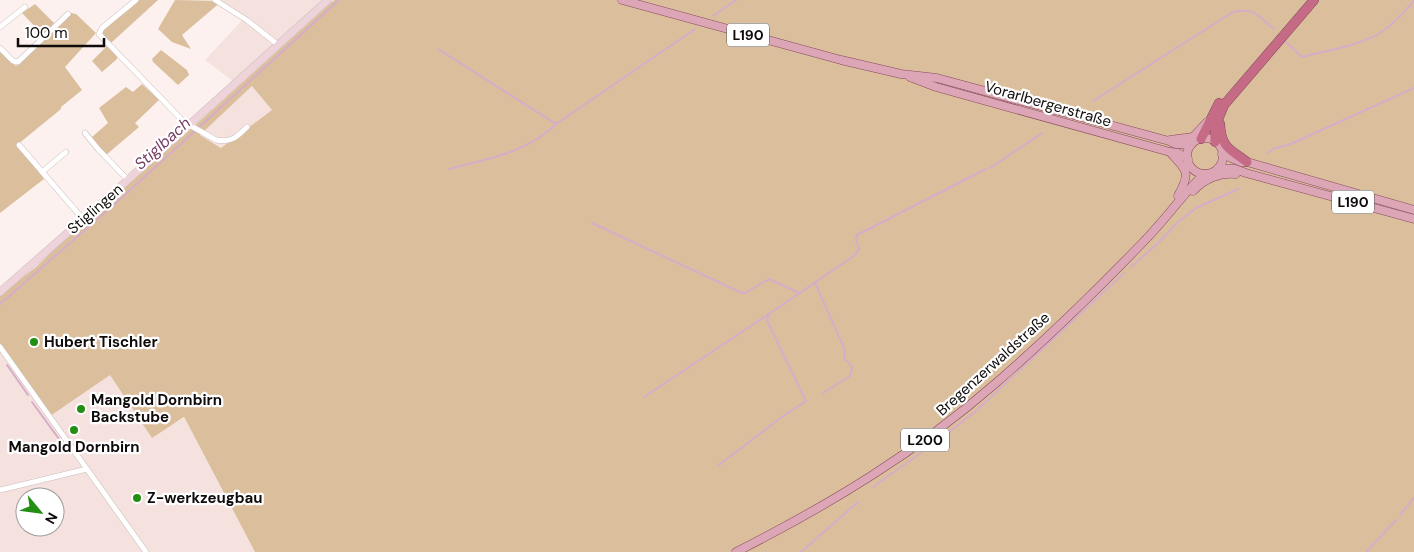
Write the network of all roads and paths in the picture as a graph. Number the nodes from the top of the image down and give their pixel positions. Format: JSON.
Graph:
{"nodes":[{"id":1,"x":136,"y":0,"type":"edge"},
{"id":2,"x":215,"y":0,"type":"edge"},
{"id":3,"x":328,"y":0,"type":"edge"},
{"id":4,"x":622,"y":0,"type":"edge"},
{"id":5,"x":1307,"y":0,"type":"edge"},
{"id":6,"x":1314,"y":0,"type":"edge"},
{"id":7,"x":25,"y":6,"type":"dead end"},
{"id":8,"x":68,"y":14,"type":"dead end"},
{"id":9,"x":0,"y":27,"type":"edge"},
{"id":10,"x":277,"y":44,"type":"junction"},
{"id":11,"x":0,"y":48,"type":"edge"},
{"id":12,"x":901,"y":74,"type":"junction"},
{"id":13,"x":1221,"y":110,"type":"junction"},
{"id":14,"x":1210,"y":119,"type":"junction"},
{"id":15,"x":192,"y":125,"type":"junction"},
{"id":16,"x":246,"y":127,"type":"dead end"},
{"id":17,"x":85,"y":133,"type":"dead end"},
{"id":18,"x":1201,"y":139,"type":"junction"},
{"id":19,"x":1169,"y":141,"type":"junction"},
{"id":20,"x":1215,"y":142,"type":"junction"},
{"id":21,"x":19,"y":145,"type":"dead end"},
{"id":22,"x":1191,"y":145,"type":"junction"},
{"id":23,"x":66,"y":152,"type":"dead end"},
{"id":24,"x":1170,"y":152,"type":"junction"},
{"id":25,"x":1222,"y":154,"type":"junction"},
{"id":26,"x":1247,"y":162,"type":"junction"},
{"id":27,"x":1189,"y":163,"type":"junction"},
{"id":28,"x":1218,"y":168,"type":"junction"},
{"id":29,"x":42,"y":172,"type":"junction"},
{"id":30,"x":1246,"y":173,"type":"junction"},
{"id":31,"x":1204,"y":174,"type":"junction"},
{"id":32,"x":128,"y":180,"type":"junction"},
{"id":33,"x":1306,"y":180,"type":"junction"},
{"id":34,"x":1278,"y":182,"type":"junction"},
{"id":35,"x":1187,"y":190,"type":"junction"},
{"id":36,"x":1175,"y":206,"type":"junction"},
{"id":37,"x":1414,"y":210,"type":"edge"},
{"id":38,"x":83,"y":219,"type":"junction"},
{"id":39,"x":1414,"y":219,"type":"edge"},
{"id":40,"x":0,"y":292,"type":"edge"},
{"id":41,"x":0,"y":347,"type":"edge"},
{"id":42,"x":87,"y":469,"type":"junction"},
{"id":43,"x":0,"y":490,"type":"edge"},
{"id":44,"x":146,"y":552,"type":"edge"},
{"id":45,"x":736,"y":552,"type":"edge"}],
"edges":[{"from":1,"to":15,"type":"street"},
{"from":2,"to":10,"type":"street"},
{"from":3,"to":10,"type":"main road","name":"Stiglingen"},
{"from":4,"to":12,"type":"main road","name":"Vorarlbergerstraße","number":"L190"},
{"from":5,"to":14,"type":"highway"},
{"from":6,"to":13,"type":"highway"},
{"from":7,"to":9,"type":"street"},
{"from":8,"to":11,"type":"street"},
{"from":10,"to":15,"type":"main road","name":"Stiglingen"},
{"from":12,"to":19,"type":"main road","name":"Vorarlbergerstraße","number":"L190"},
{"from":12,"to":24,"type":"main road","name":"Vorarlbergerstraße","number":"L190"},
{"from":13,"to":20,"type":"highway"},
{"from":13,"to":26,"type":"highway"},
{"from":14,"to":18,"type":"highway"},
{"from":14,"to":19,"type":"main road"},
{"from":15,"to":16,"type":"street"},
{"from":15,"to":32,"type":"main road","name":"Stiglingen"},
{"from":17,"to":32,"type":"street"},
{"from":18,"to":20,"type":"main road"},
{"from":18,"to":22,"type":"main road"},
{"from":19,"to":22,"type":"main road","name":"Vorarlbergerstraße","number":"L190"},
{"from":20,"to":25,"type":"main road"},
{"from":21,"to":29,"type":"street"},
{"from":22,"to":27,"type":"main road"},
{"from":23,"to":29,"type":"street"},
{"from":24,"to":27,"type":"main road","name":"Vorarlbergerstraße","number":"L190"},
{"from":24,"to":36,"type":"main road"},
{"from":25,"to":26,"type":"main road","number":"L190"},
{"from":25,"to":28,"type":"main road"},
{"from":26,"to":33,"type":"main road","number":"L190"},
{"from":27,"to":31,"type":"main road","name":"Vorarlbergerstraße","number":"L190"},
{"from":27,"to":35,"type":"main road","name":"Bregenzerwaldstraße","number":"L200"},
{"from":28,"to":30,"type":"main road","number":"L190"},
{"from":28,"to":31,"type":"main road"},
{"from":29,"to":38,"type":"street"},
{"from":30,"to":34,"type":"main road","number":"L190"},
{"from":30,"to":36,"type":"main road"},
{"from":31,"to":35,"type":"main road","name":"Bregenzerwaldstraße","number":"L200"},
{"from":32,"to":38,"type":"main road","name":"Stiglingen"},
{"from":33,"to":34,"type":"main road","number":"L190"},
{"from":33,"to":37,"type":"main road","number":"L190"},
{"from":34,"to":39,"type":"main road","number":"L190"},
{"from":35,"to":36,"type":"main road","name":"Bregenzerwaldstraße","number":"L200"},
{"from":36,"to":45,"type":"main road","name":"Bregenzerwaldstraße","number":"L200"},
{"from":38,"to":40,"type":"main road","name":"Stiglingen"},
{"from":41,"to":42,"type":"street"},
{"from":42,"to":43,"type":"street"},
{"from":42,"to":44,"type":"street"}]}
